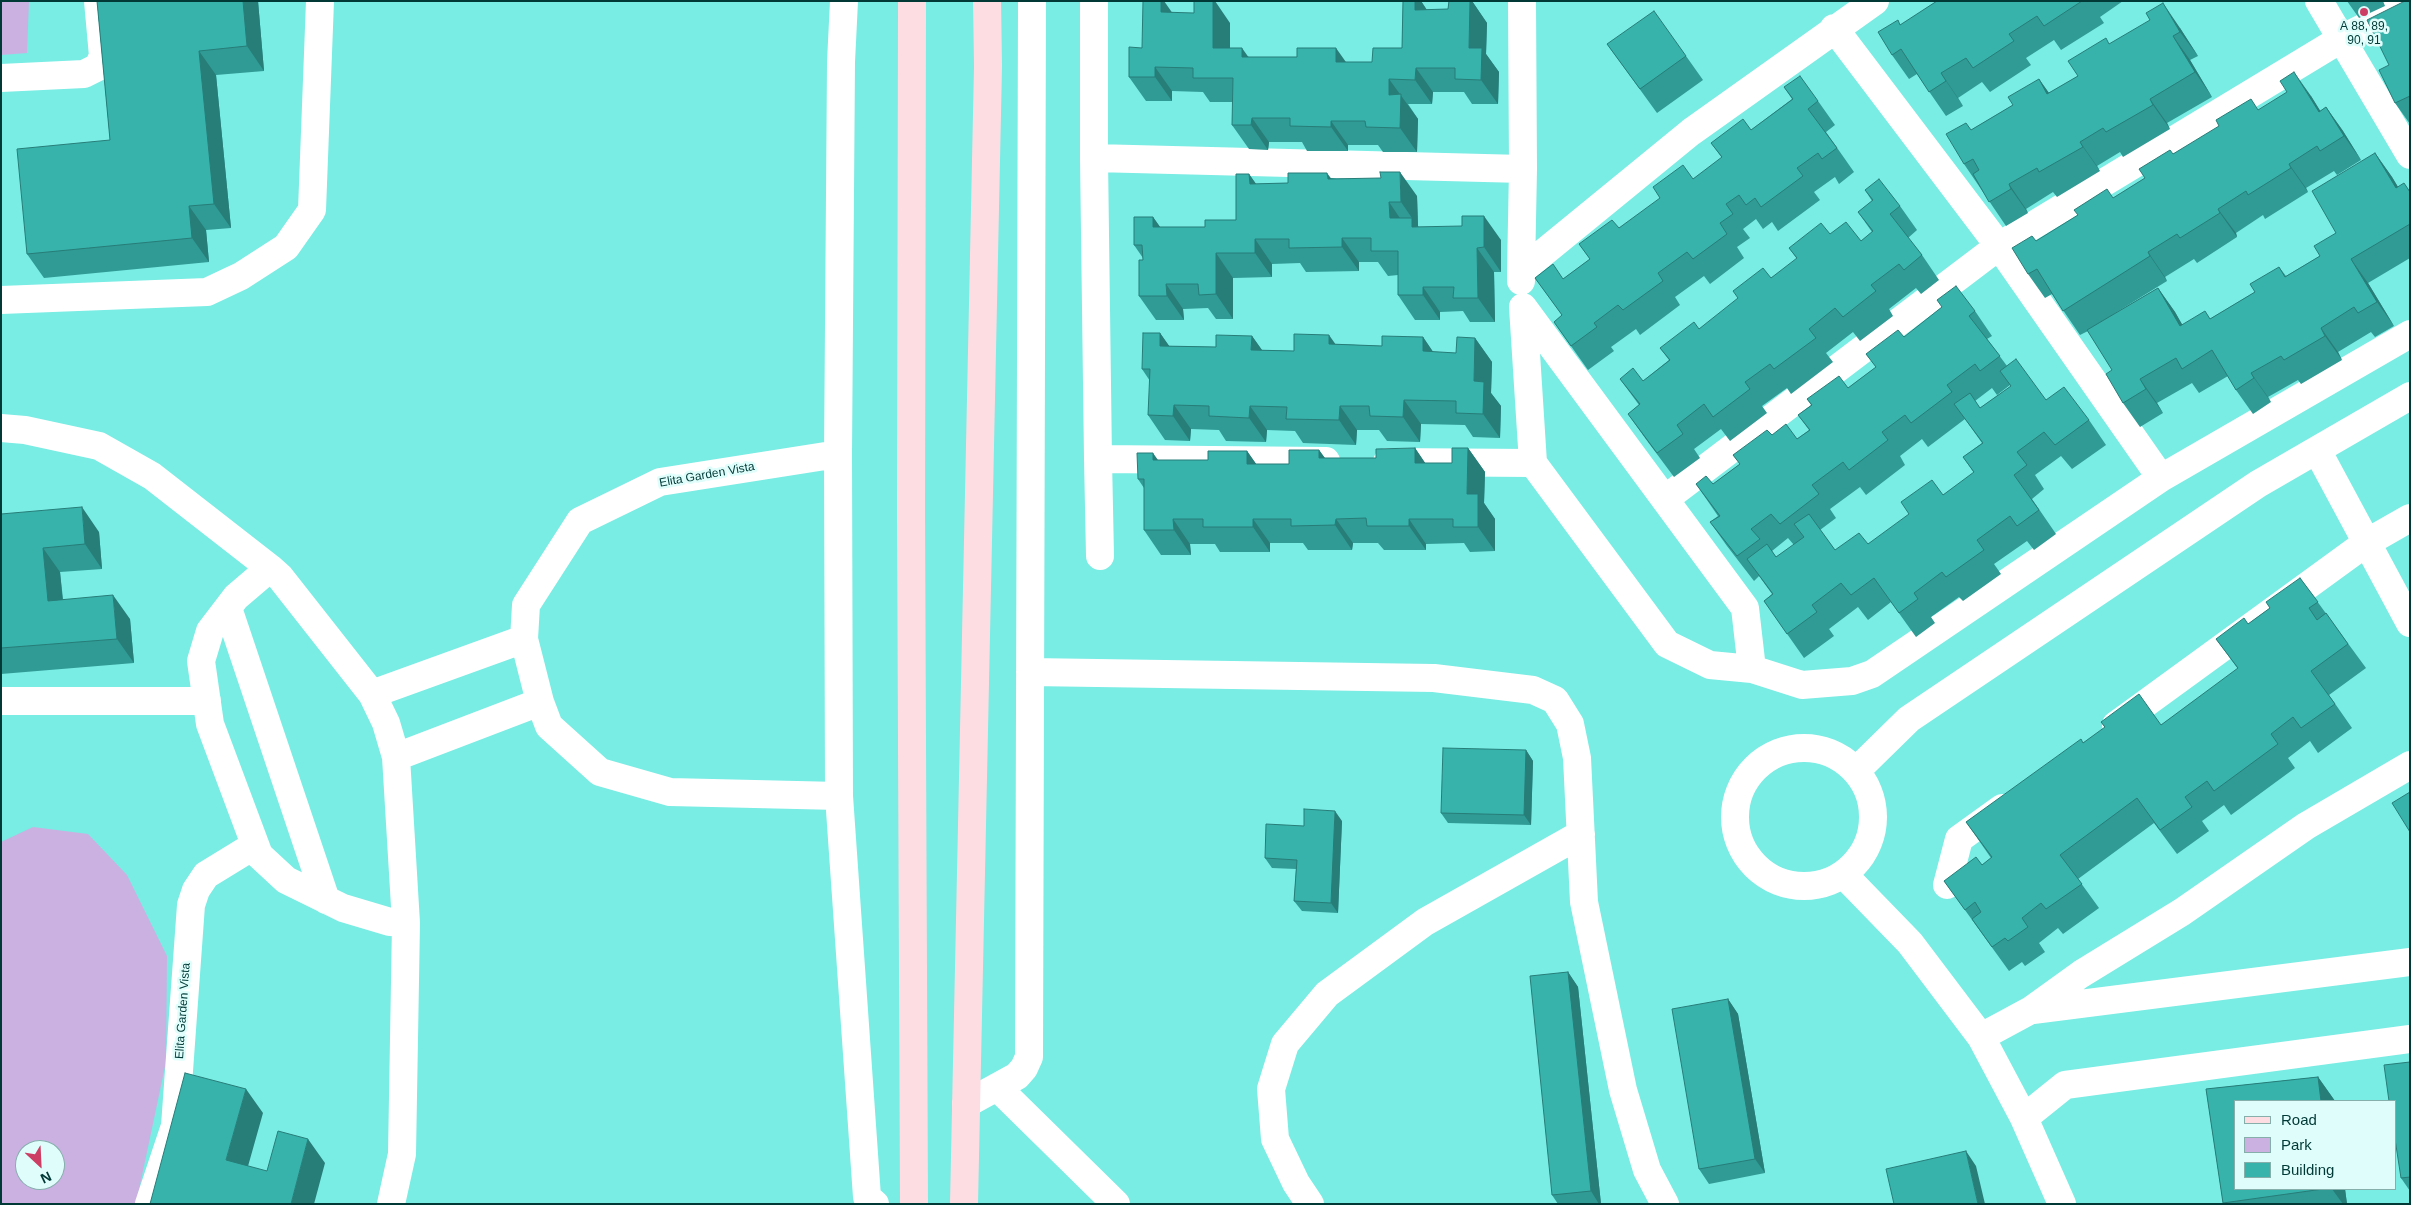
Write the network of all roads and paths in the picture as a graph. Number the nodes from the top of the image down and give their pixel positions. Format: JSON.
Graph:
{"nodes":[{"id":1,"x":98,"y":1,"type":"edge"},
{"id":2,"x":320,"y":1,"type":"edge"},
{"id":3,"x":844,"y":1,"type":"edge"},
{"id":4,"x":912,"y":1,"type":"edge"},
{"id":5,"x":987,"y":1,"type":"edge"},
{"id":6,"x":1032,"y":1,"type":"edge"},
{"id":7,"x":1094,"y":1,"type":"edge"},
{"id":8,"x":1522,"y":1,"type":"edge"},
{"id":9,"x":1875,"y":1,"type":"edge"},
{"id":10,"x":2319,"y":1,"type":"edge"},
{"id":11,"x":2410,"y":4,"type":"edge"},
{"id":12,"x":1834,"y":28,"type":"junction"},
{"id":13,"x":2341,"y":39,"type":"junction"},
{"id":14,"x":1,"y":78,"type":"edge"},
{"id":15,"x":2410,"y":154,"type":"edge"},
{"id":16,"x":1094,"y":158,"type":"junction"},
{"id":17,"x":1523,"y":169,"type":"junction"},
{"id":18,"x":1999,"y":246,"type":"junction"},
{"id":19,"x":1520,"y":271,"type":"junction"},
{"id":20,"x":1,"y":300,"type":"edge"},
{"id":21,"x":1522,"y":307,"type":"junction"},
{"id":22,"x":2410,"y":334,"type":"edge"},
{"id":23,"x":2410,"y":396,"type":"edge"},
{"id":24,"x":1,"y":428,"type":"edge"},
{"id":25,"x":2317,"y":450,"type":"junction"},
{"id":26,"x":838,"y":454,"type":"junction"},
{"id":27,"x":1098,"y":459,"type":"junction"},
{"id":28,"x":1533,"y":463,"type":"junction"},
{"id":29,"x":2161,"y":478,"type":"junction"},
{"id":30,"x":1665,"y":499,"type":"junction"},
{"id":31,"x":2410,"y":518,"type":"edge"},
{"id":32,"x":2366,"y":543,"type":"junction"},
{"id":33,"x":1100,"y":556,"type":"dead end"},
{"id":34,"x":270,"y":568,"type":"junction"},
{"id":35,"x":228,"y":608,"type":"junction"},
{"id":36,"x":2410,"y":623,"type":"edge"},
{"id":37,"x":524,"y":639,"type":"junction"},
{"id":38,"x":1752,"y":669,"type":"junction"},
{"id":39,"x":1030,"y":672,"type":"junction"},
{"id":40,"x":372,"y":694,"type":"junction"},
{"id":41,"x":1,"y":701,"type":"edge"},
{"id":42,"x":207,"y":701,"type":"junction"},
{"id":43,"x":540,"y":702,"type":"junction"},
{"id":44,"x":2095,"y":740,"type":"edge"},
{"id":45,"x":396,"y":757,"type":"junction"},
{"id":46,"x":2410,"y":765,"type":"edge"},
{"id":47,"x":1856,"y":770,"type":"junction"},
{"id":48,"x":2023,"y":792,"type":"edge"},
{"id":49,"x":839,"y":796,"type":"junction"},
{"id":50,"x":1581,"y":834,"type":"junction"},
{"id":51,"x":255,"y":845,"type":"junction"},
{"id":52,"x":1844,"y":875,"type":"junction"},
{"id":53,"x":1947,"y":885,"type":"edge"},
{"id":54,"x":326,"y":900,"type":"junction"},
{"id":55,"x":406,"y":923,"type":"junction"},
{"id":56,"x":2410,"y":962,"type":"edge"},
{"id":57,"x":2032,"y":1010,"type":"junction"},
{"id":58,"x":1981,"y":1037,"type":"junction"},
{"id":59,"x":2410,"y":1039,"type":"edge"},
{"id":60,"x":997,"y":1087,"type":"junction"},
{"id":61,"x":966,"y":1104,"type":"junction"},
{"id":62,"x":2024,"y":1118,"type":"junction"},
{"id":63,"x":867,"y":1201,"type":"edge"},
{"id":64,"x":149,"y":1204,"type":"edge"},
{"id":65,"x":391,"y":1204,"type":"edge"},
{"id":66,"x":914,"y":1204,"type":"edge"},
{"id":67,"x":964,"y":1204,"type":"edge"},
{"id":68,"x":1116,"y":1204,"type":"edge"},
{"id":69,"x":1310,"y":1204,"type":"edge"},
{"id":70,"x":1666,"y":1204,"type":"edge"},
{"id":71,"x":2062,"y":1204,"type":"edge"}],
"edges":[{"from":1,"to":14,"type":"street"},
{"from":2,"to":20,"type":"street"},
{"from":3,"to":26,"type":"street"},
{"from":4,"to":66,"type":"main road"},
{"from":5,"to":61,"type":"main road"},
{"from":6,"to":39,"type":"street"},
{"from":7,"to":16,"type":"street"},
{"from":8,"to":17,"type":"street"},
{"from":9,"to":12,"type":"street"},
{"from":10,"to":13,"type":"street"},
{"from":11,"to":13,"type":"street"},
{"from":12,"to":18,"type":"street"},
{"from":12,"to":19,"type":"street"},
{"from":13,"to":15,"type":"street"},
{"from":13,"to":18,"type":"street"},
{"from":16,"to":17,"type":"street"},
{"from":16,"to":27,"type":"street"},
{"from":17,"to":19,"type":"street"},
{"from":18,"to":29,"type":"street"},
{"from":18,"to":30,"type":"street"},
{"from":19,"to":21,"type":"street"},
{"from":21,"to":28,"type":"street"},
{"from":21,"to":30,"type":"street"},
{"from":22,"to":29,"type":"street"},
{"from":23,"to":25,"type":"street"},
{"from":24,"to":34,"type":"street"},
{"from":25,"to":32,"type":"street"},
{"from":25,"to":47,"type":"street"},
{"from":26,"to":37,"type":"street","name":"Elita Garden Vista"},
{"from":26,"to":49,"type":"street"},
{"from":27,"to":28,"type":"street"},
{"from":27,"to":33,"type":"street"},
{"from":28,"to":38,"type":"street"},
{"from":29,"to":38,"type":"street"},
{"from":30,"to":38,"type":"street"},
{"from":31,"to":32,"type":"street"},
{"from":32,"to":36,"type":"street"},
{"from":32,"to":44,"type":"street"},
{"from":34,"to":35,"type":"street"},
{"from":34,"to":40,"type":"street"},
{"from":35,"to":42,"type":"street"},
{"from":35,"to":54,"type":"street"},
{"from":37,"to":40,"type":"street"},
{"from":37,"to":43,"type":"street","name":"Elita Garden Vista"},
{"from":39,"to":50,"type":"street"},
{"from":39,"to":60,"type":"street"},
{"from":40,"to":45,"type":"street"},
{"from":41,"to":42,"type":"street"},
{"from":42,"to":51,"type":"street"},
{"from":43,"to":45,"type":"street"},
{"from":43,"to":49,"type":"street","name":"Elita Garden Vista"},
{"from":45,"to":55,"type":"street"},
{"from":46,"to":57,"type":"street"},
{"from":47,"to":52,"type":"street"},
{"from":47,"to":52,"type":"street"},
{"from":48,"to":53,"type":"street"},
{"from":49,"to":63,"type":"street"},
{"from":50,"to":69,"type":"street"},
{"from":50,"to":70,"type":"street"},
{"from":51,"to":54,"type":"street"},
{"from":51,"to":64,"type":"street","name":"Elita Garden Vista"},
{"from":52,"to":58,"type":"street"},
{"from":54,"to":55,"type":"street"},
{"from":55,"to":65,"type":"street"},
{"from":56,"to":57,"type":"street"},
{"from":57,"to":58,"type":"street"},
{"from":58,"to":62,"type":"street"},
{"from":59,"to":62,"type":"street"},
{"from":60,"to":61,"type":"street"},
{"from":60,"to":68,"type":"street"},
{"from":61,"to":67,"type":"main road"},
{"from":62,"to":71,"type":"street"}]}
